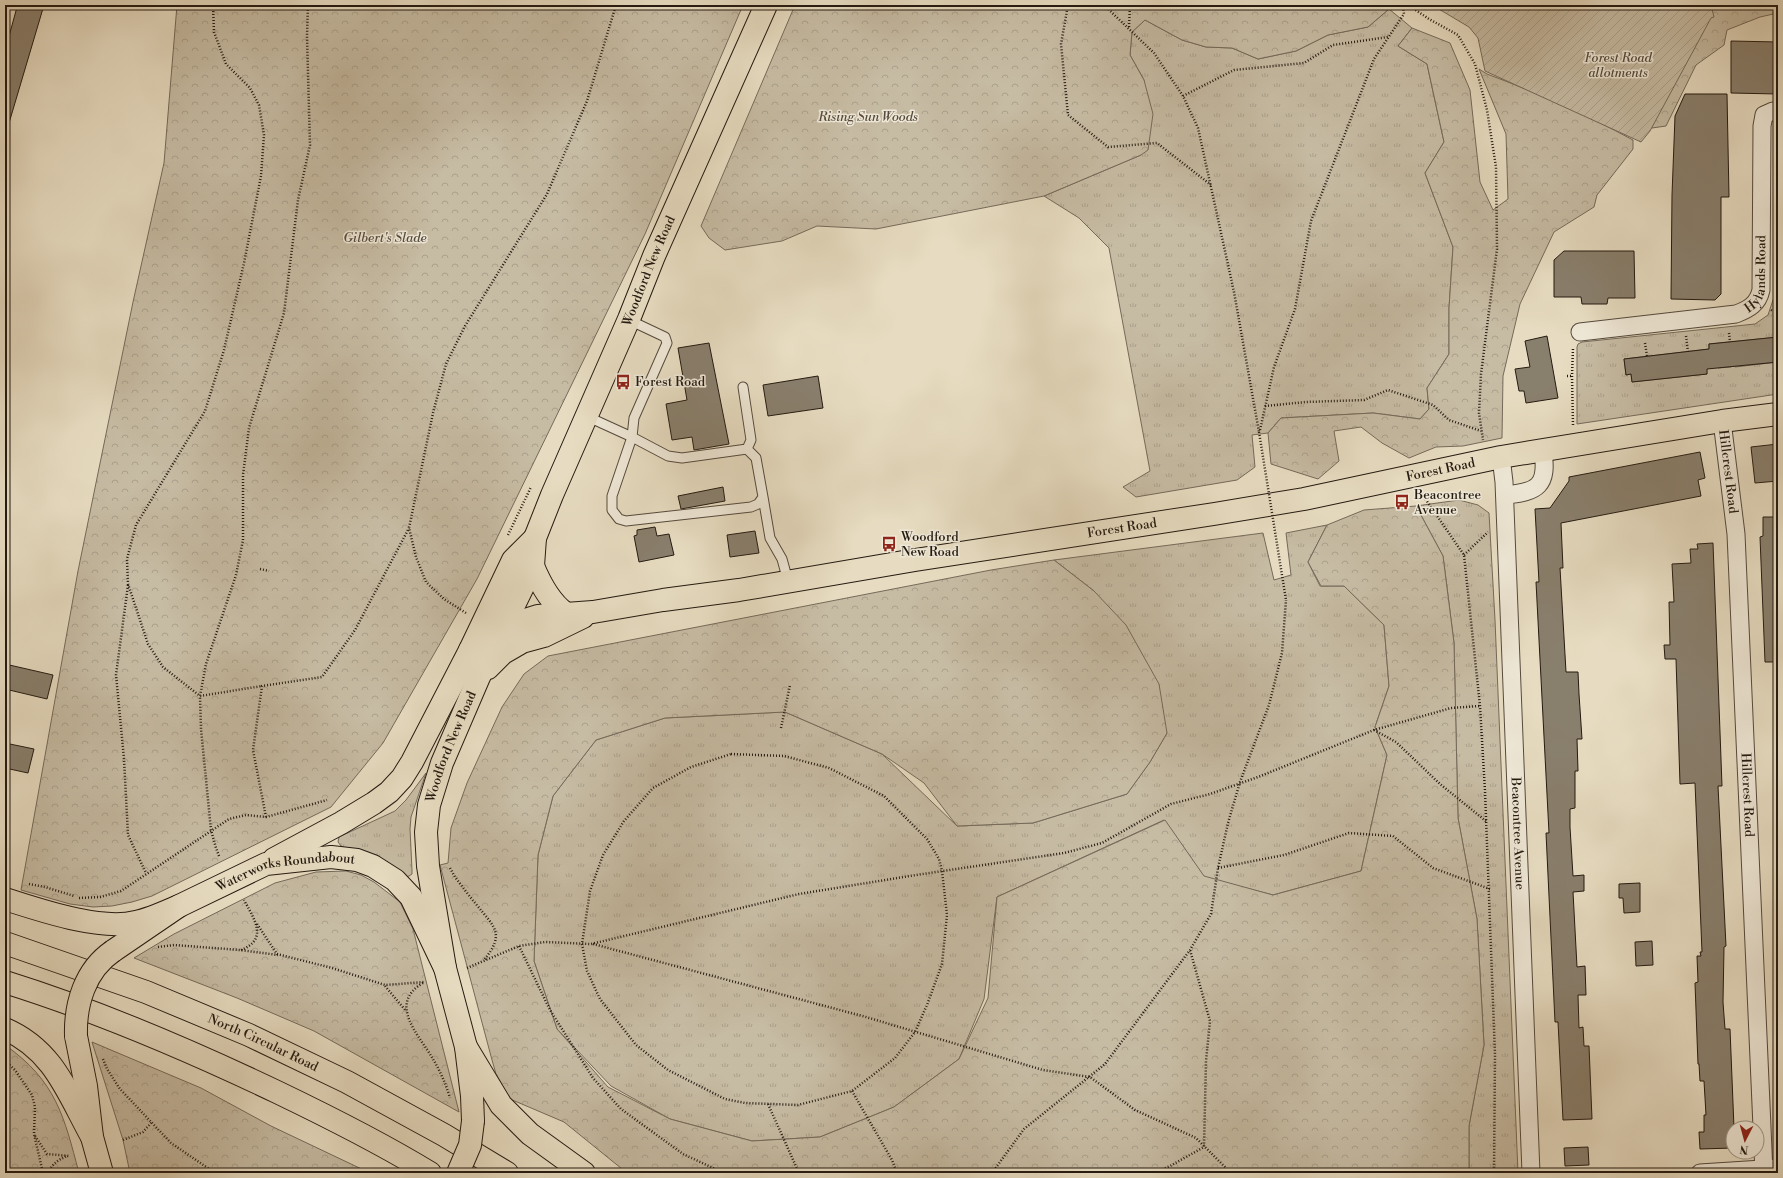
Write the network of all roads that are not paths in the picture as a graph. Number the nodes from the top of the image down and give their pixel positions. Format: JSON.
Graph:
{"nodes":[{"id":1,"x":766,"y":5,"type":"edge"},
{"id":2,"x":1771,"y":113,"type":"edge"},
{"id":3,"x":629,"y":319,"type":"junction"},
{"id":4,"x":1580,"y":332,"type":"road end"},
{"id":5,"x":743,"y":387,"type":"dead end"},
{"id":6,"x":1778,"y":414,"type":"edge"},
{"id":7,"x":586,"y":416,"type":"junction"},
{"id":8,"x":1722,"y":420,"type":"junction"},
{"id":9,"x":632,"y":437,"type":"junction"},
{"id":10,"x":747,"y":449,"type":"junction"},
{"id":11,"x":1543,"y":451,"type":"junction"},
{"id":12,"x":1501,"y":457,"type":"junction"},
{"id":13,"x":1505,"y":495,"type":"junction"},
{"id":14,"x":763,"y":497,"type":"junction"},
{"id":15,"x":535,"y":538,"type":"junction"},
{"id":16,"x":533,"y":566,"type":"junction"},
{"id":17,"x":788,"y":581,"type":"junction"},
{"id":18,"x":593,"y":612,"type":"junction"},
{"id":19,"x":565,"y":613,"type":"junction"},
{"id":20,"x":500,"y":633,"type":"junction"},
{"id":21,"x":470,"y":650,"type":"junction"},
{"id":22,"x":479,"y":677,"type":"junction"},
{"id":23,"x":266,"y":864,"type":"junction"},
{"id":24,"x":5,"y":899,"type":"edge"},
{"id":25,"x":179,"y":906,"type":"junction"},
{"id":26,"x":5,"y":943,"type":"edge"},
{"id":27,"x":445,"y":968,"type":"junction"},
{"id":28,"x":5,"y":982,"type":"edge"},
{"id":29,"x":5,"y":1029,"type":"edge"},
{"id":30,"x":466,"y":1047,"type":"junction"},
{"id":31,"x":92,"y":1137,"type":"junction"},
{"id":32,"x":1769,"y":1170,"type":"edge"},
{"id":33,"x":102,"y":1173,"type":"edge"},
{"id":34,"x":430,"y":1173,"type":"edge"},
{"id":35,"x":458,"y":1173,"type":"edge"},
{"id":36,"x":507,"y":1173,"type":"edge"},
{"id":37,"x":584,"y":1173,"type":"edge"},
{"id":38,"x":1531,"y":1173,"type":"edge"},
{"id":39,"x":1700,"y":1173,"type":"edge"}],
"edges":[{"from":1,"to":3,"type":"main road","name":"Woodford New Road"},
{"from":2,"to":4,"type":"street","name":"Hylands Road"},
{"from":3,"to":7,"type":"main road","name":"Woodford New Road"},
{"from":3,"to":9,"type":"lane"},
{"from":5,"to":10,"type":"lane"},
{"from":6,"to":8,"type":"main road","name":"Forest Road"},
{"from":7,"to":9,"type":"lane"},
{"from":7,"to":15,"type":"main road","name":"Woodford New Road"},
{"from":8,"to":11,"type":"main road","name":"Forest Road"},
{"from":8,"to":32,"type":"street","name":"Hillcrest Road"},
{"from":9,"to":10,"type":"lane"},
{"from":9,"to":14,"type":"lane"},
{"from":10,"to":14,"type":"lane"},
{"from":11,"to":12,"type":"main road","name":"Forest Road"},
{"from":11,"to":13,"type":"street"},
{"from":12,"to":13,"type":"street","name":"Beacontree Avenue"},
{"from":12,"to":17,"type":"main road","name":"Forest Road"},
{"from":13,"to":38,"type":"street","name":"Beacontree Avenue"},
{"from":14,"to":17,"type":"lane"},
{"from":15,"to":16,"type":"main road","name":"Woodford New Road"},
{"from":15,"to":21,"type":"main road","name":"Woodford New Road"},
{"from":16,"to":19,"type":"main road"},
{"from":16,"to":20,"type":"main road","name":"Woodford New Road"},
{"from":17,"to":18,"type":"main road","name":"Forest Road"},
{"from":18,"to":19,"type":"main road","name":"Forest Road"},
{"from":18,"to":22,"type":"main road"},
{"from":19,"to":20,"type":"main road","name":"Forest Road"},
{"from":20,"to":21,"type":"main road","name":"Forest Road"},
{"from":20,"to":22,"type":"main road","name":"Woodford New Road"},
{"from":21,"to":23,"type":"main road","name":"Woodford New Road"},
{"from":22,"to":27,"type":"main road","name":"Woodford New Road"},
{"from":23,"to":25,"type":"main road","name":"Waterworks Roundabout"},
{"from":23,"to":27,"type":"main road","name":"Waterworks Roundabout"},
{"from":24,"to":25,"type":"main road"},
{"from":25,"to":31,"type":"main road","name":"Waterworks Roundabout","bridge":true},
{"from":26,"to":36,"type":"main road","name":"North Circular Road"},
{"from":27,"to":30,"type":"main road","name":"Waterworks Roundabout"},
{"from":28,"to":34,"type":"main road"},
{"from":29,"to":31,"type":"main road"},
{"from":30,"to":35,"type":"main road","name":"Waterworks Roundabout","bridge":true},
{"from":30,"to":37,"type":"main road"},
{"from":31,"to":33,"type":"main road","name":"Waterworks Roundabout"},
{"from":32,"to":39,"type":"street"}]}
